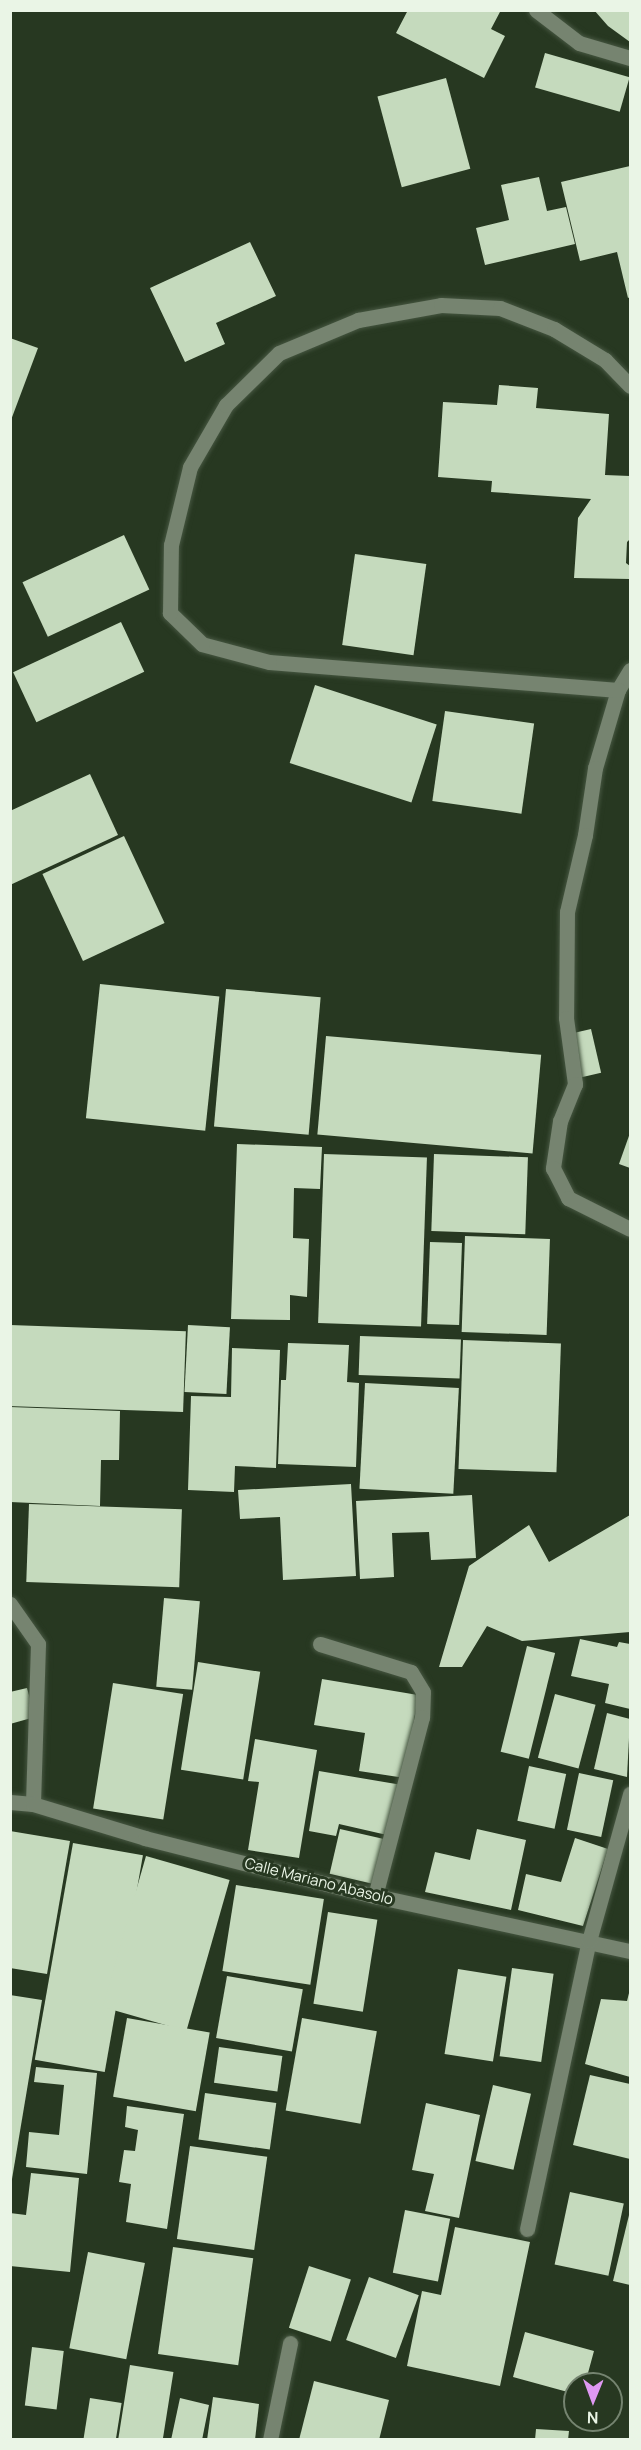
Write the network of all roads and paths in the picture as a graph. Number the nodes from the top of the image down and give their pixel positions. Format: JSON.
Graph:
{"nodes":[{"id":1,"x":536,"y":10,"type":"edge"},
{"id":2,"x":630,"y":58,"type":"edge"},
{"id":3,"x":630,"y":386,"type":"edge"},
{"id":4,"x":630,"y":670,"type":"edge"},
{"id":5,"x":618,"y":690,"type":"junction"},
{"id":6,"x":630,"y":1229,"type":"edge"},
{"id":7,"x":10,"y":1604,"type":"edge"},
{"id":8,"x":320,"y":1644,"type":"dead end"},
{"id":9,"x":630,"y":1794,"type":"edge"},
{"id":10,"x":10,"y":1802,"type":"edge"},
{"id":11,"x":33,"y":1804,"type":"junction"},
{"id":12,"x":375,"y":1896,"type":"junction"},
{"id":13,"x":589,"y":1941,"type":"junction"},
{"id":14,"x":630,"y":1951,"type":"edge"},
{"id":15,"x":527,"y":2229,"type":"dead end"},
{"id":16,"x":290,"y":2343,"type":"dead end"},
{"id":17,"x":270,"y":2439,"type":"edge"}],
"edges":[{"from":1,"to":2,"type":"street"},
{"from":3,"to":5,"type":"street"},
{"from":4,"to":5,"type":"street"},
{"from":5,"to":6,"type":"street"},
{"from":7,"to":11,"type":"street"},
{"from":8,"to":12,"type":"street"},
{"from":9,"to":13,"type":"street"},
{"from":10,"to":11,"type":"street","name":"Calle Mariano Abasolo"},
{"from":11,"to":12,"type":"street","name":"Calle Mariano Abasolo"},
{"from":12,"to":13,"type":"street","name":"Calle Mariano Abasolo"},
{"from":13,"to":14,"type":"street","name":"Calle Mariano Abasolo"},
{"from":13,"to":15,"type":"street"},
{"from":16,"to":17,"type":"street"}]}
